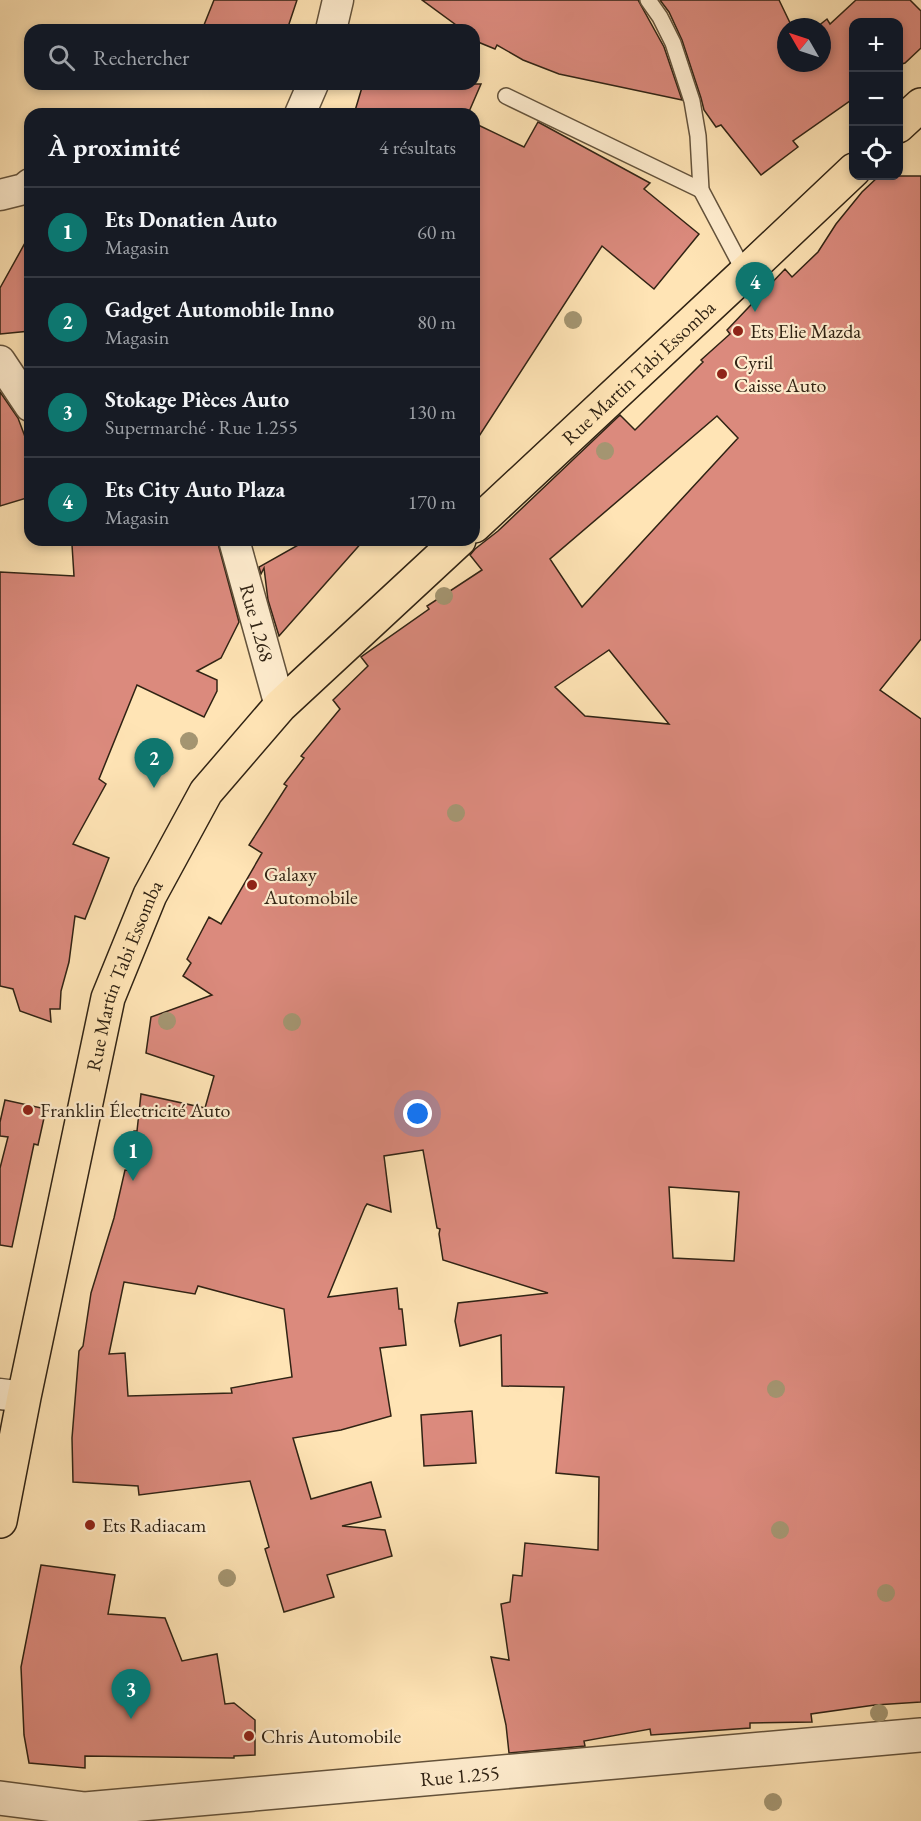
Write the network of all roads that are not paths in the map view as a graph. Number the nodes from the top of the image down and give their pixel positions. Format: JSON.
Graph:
{"nodes":[{"id":1,"x":338,"y":0,"type":"edge"},
{"id":2,"x":648,"y":0,"type":"edge"},
{"id":3,"x":332,"y":24,"type":"edge"},
{"id":4,"x":310,"y":90,"type":"edge"},
{"id":5,"x":506,"y":96,"type":"dead end"},
{"id":6,"x":921,"y":105,"type":"edge"},
{"id":7,"x":303,"y":108,"type":"edge"},
{"id":8,"x":903,"y":121,"type":"edge"},
{"id":9,"x":849,"y":175,"type":"edge"},
{"id":10,"x":24,"y":189,"type":"edge"},
{"id":11,"x":700,"y":190,"type":"junction"},
{"id":12,"x":0,"y":195,"type":"edge"},
{"id":13,"x":745,"y":273,"type":"junction"},
{"id":14,"x":0,"y":361,"type":"edge"},
{"id":15,"x":24,"y":397,"type":"edge"},
{"id":16,"x":480,"y":520,"type":"edge"},
{"id":17,"x":236,"y":546,"type":"edge"},
{"id":18,"x":453,"y":546,"type":"edge"},
{"id":19,"x":280,"y":706,"type":"junction"},
{"id":20,"x":12,"y":1395,"type":"edge"},
{"id":21,"x":0,"y":1521,"type":"edge"},
{"id":22,"x":921,"y":1735,"type":"edge"},
{"id":23,"x":0,"y":1798,"type":"edge"}],
"edges":[{"from":1,"to":3,"type":"street"},
{"from":2,"to":11,"type":"lane"},
{"from":4,"to":7,"type":"street"},
{"from":5,"to":11,"type":"lane"},
{"from":6,"to":8,"type":"main road"},
{"from":9,"to":13,"type":"main road","name":"Rue Martin Tabi Essomba"},
{"from":10,"to":12,"type":"street"},
{"from":11,"to":13,"type":"lane"},
{"from":13,"to":16,"type":"main road","name":"Rue Martin Tabi Essomba"},
{"from":14,"to":15,"type":"street"},
{"from":17,"to":19,"type":"street","name":"Rue 1.268"},
{"from":18,"to":19,"type":"main road","name":"Rue Martin Tabi Essomba"},
{"from":19,"to":20,"type":"main road","name":"Rue Martin Tabi Essomba"},
{"from":20,"to":21,"type":"main road","name":"Rue Martin Tabi Essomba"},
{"from":22,"to":23,"type":"street","name":"Rue 1.255"}]}
